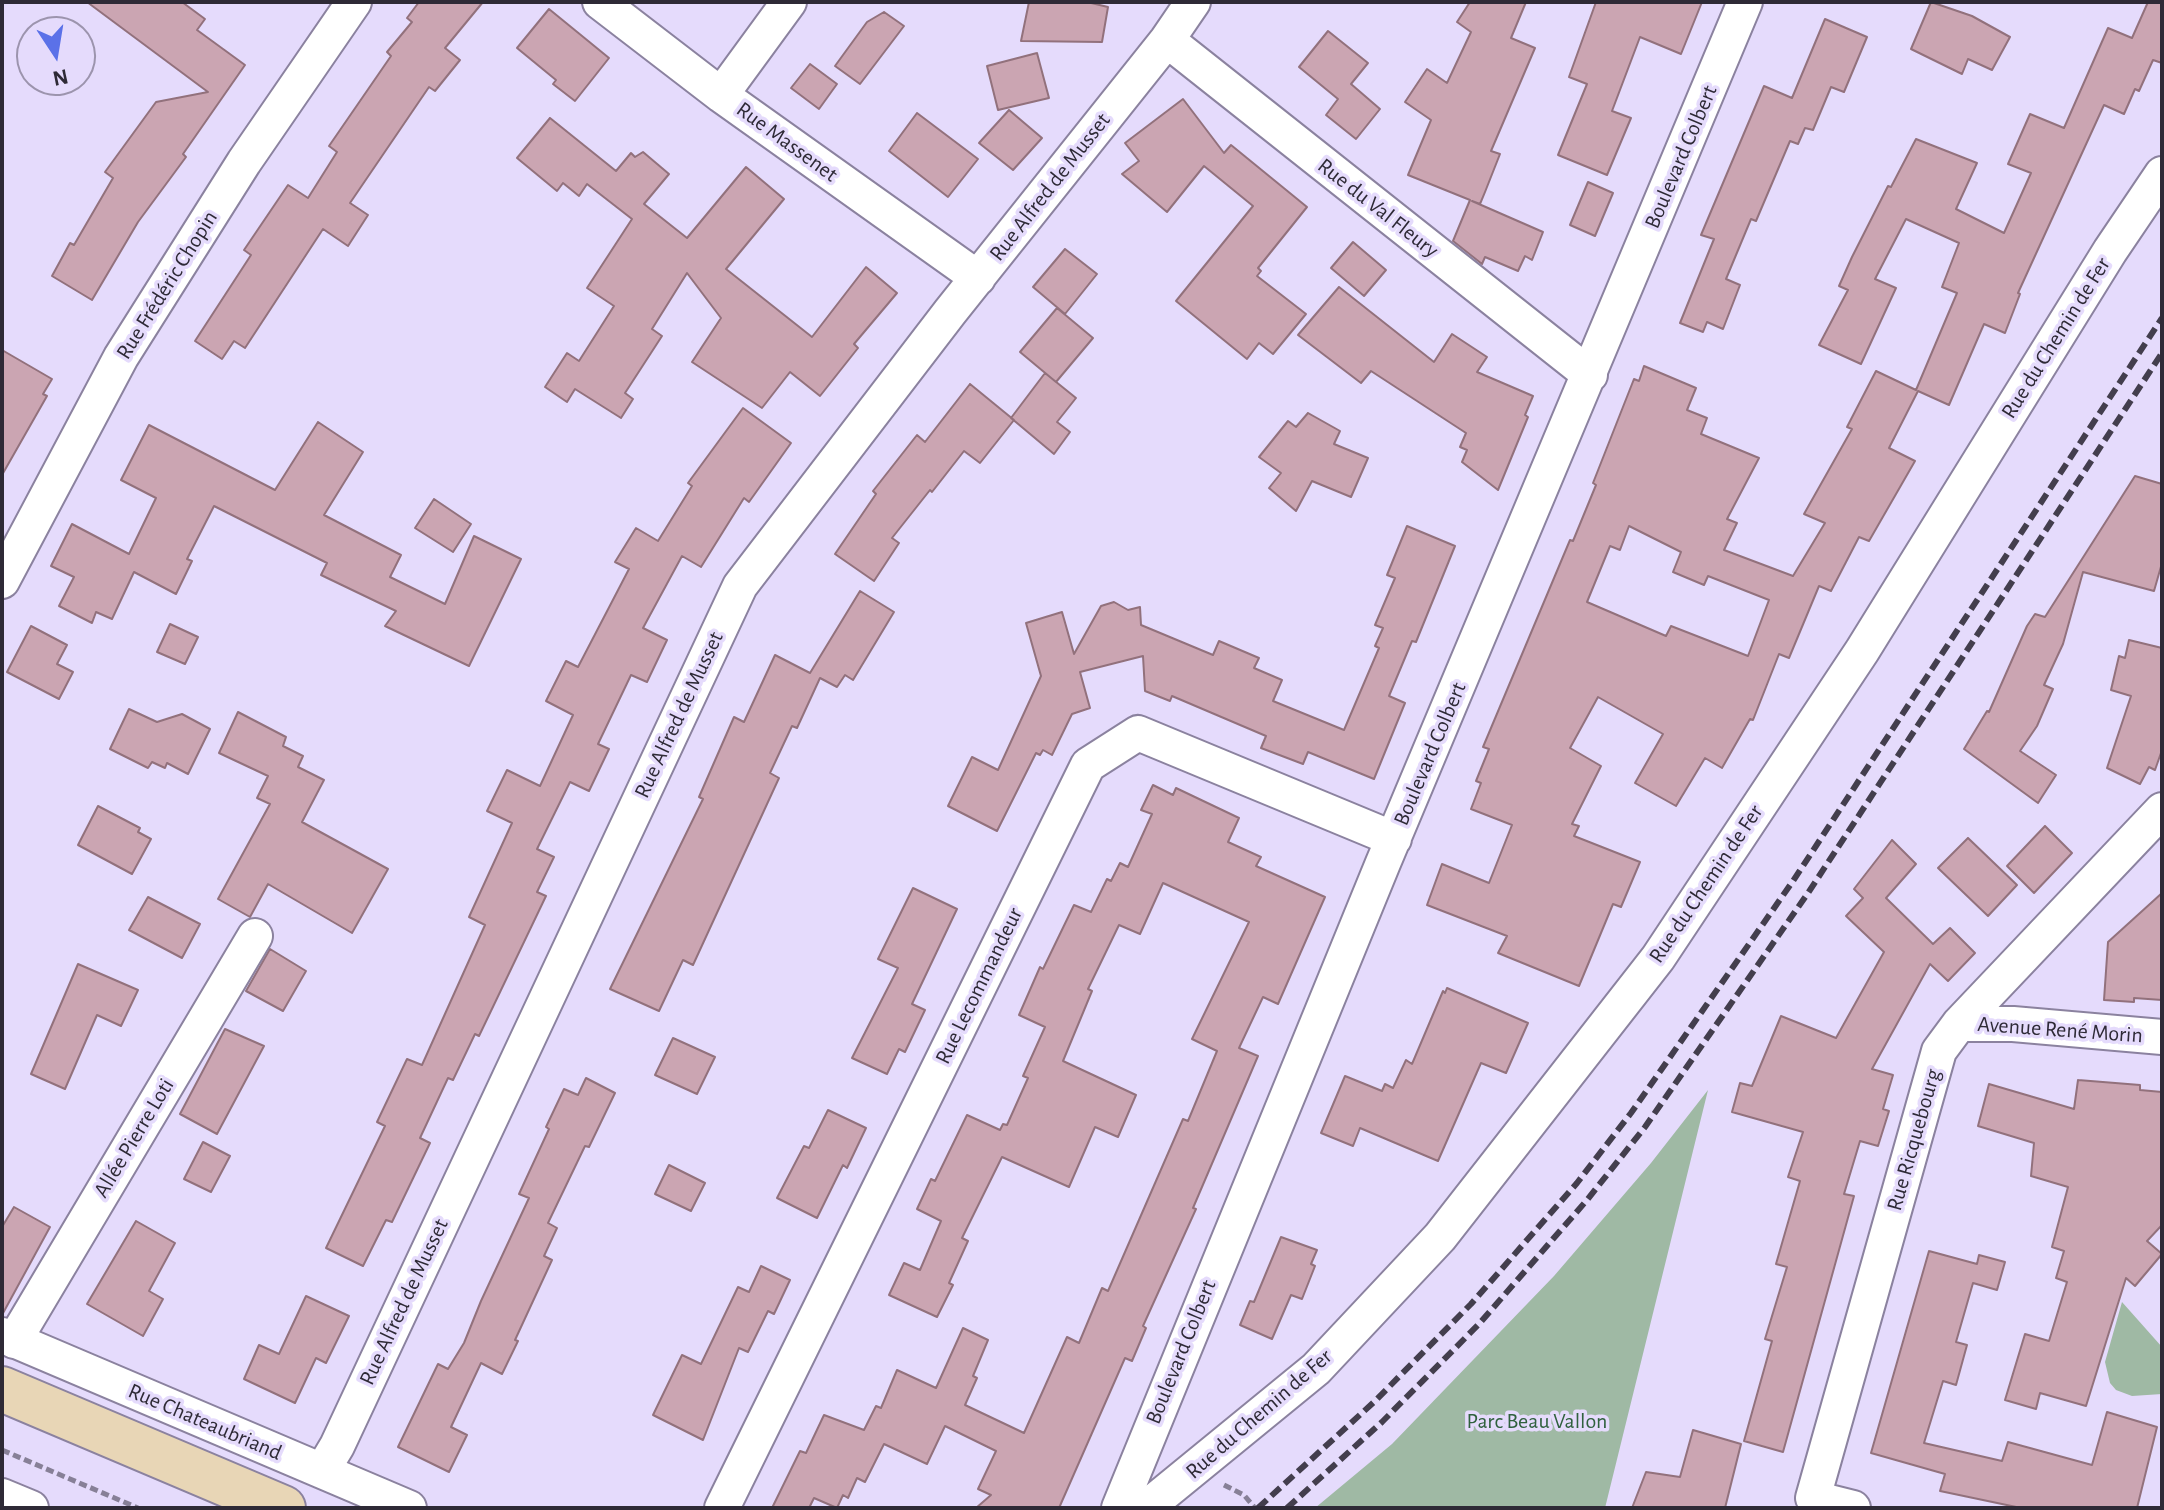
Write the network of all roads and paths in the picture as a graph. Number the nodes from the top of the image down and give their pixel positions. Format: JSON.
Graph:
{"nodes":[{"id":1,"x":354,"y":2,"type":"edge"},
{"id":2,"x":600,"y":2,"type":"edge"},
{"id":3,"x":789,"y":2,"type":"edge"},
{"id":4,"x":1193,"y":2,"type":"edge"},
{"id":5,"x":1745,"y":2,"type":"edge"},
{"id":6,"x":1167,"y":40,"type":"junction"},
{"id":7,"x":721,"y":95,"type":"junction"},
{"id":8,"x":2162,"y":174,"type":"edge"},
{"id":9,"x":978,"y":278,"type":"junction"},
{"id":10,"x":1590,"y":375,"type":"junction"},
{"id":11,"x":2,"y":581,"type":"edge"},
{"id":12,"x":2162,"y":810,"type":"edge"},
{"id":13,"x":1394,"y":839,"type":"junction"},
{"id":14,"x":255,"y":936,"type":"dead end"},
{"id":15,"x":1959,"y":1024,"type":"junction"},
{"id":16,"x":2162,"y":1037,"type":"edge"},
{"id":17,"x":8,"y":1338,"type":"edge"},
{"id":18,"x":2,"y":1389,"type":"edge"},
{"id":19,"x":2,"y":1415,"type":"edge"},
{"id":20,"x":2,"y":1450,"type":"edge"},
{"id":21,"x":322,"y":1471,"type":"junction"},
{"id":22,"x":1244,"y":1495,"type":"dead end"},
{"id":23,"x":2,"y":1496,"type":"edge"},
{"id":24,"x":31,"y":1508,"type":"edge"},
{"id":25,"x":138,"y":1508,"type":"edge"},
{"id":26,"x":221,"y":1508,"type":"edge"},
{"id":27,"x":283,"y":1508,"type":"edge"},
{"id":28,"x":409,"y":1508,"type":"edge"},
{"id":29,"x":722,"y":1508,"type":"edge"},
{"id":30,"x":1119,"y":1508,"type":"edge"},
{"id":31,"x":1146,"y":1508,"type":"edge"},
{"id":32,"x":1255,"y":1508,"type":"edge"},
{"id":33,"x":1853,"y":1508,"type":"edge"}],
"edges":[{"from":1,"to":11,"type":"street","name":"Rue Frédéric Chopin"},
{"from":2,"to":7,"type":"street","name":"Rue Massenet"},
{"from":3,"to":7,"type":"street"},
{"from":4,"to":6,"type":"street","name":"Rue Alfred de Musset"},
{"from":5,"to":10,"type":"street","name":"Boulevard Colbert"},
{"from":6,"to":9,"type":"street","name":"Rue Alfred de Musset"},
{"from":6,"to":10,"type":"street","name":"Rue du Val Fleury"},
{"from":7,"to":9,"type":"street","name":"Rue Massenet"},
{"from":8,"to":31,"type":"street","name":"Rue du Chemin de Fer"},
{"from":9,"to":21,"type":"street","name":"Rue Alfred de Musset"},
{"from":10,"to":13,"type":"street","name":"Boulevard Colbert"},
{"from":12,"to":15,"type":"street","name":"Rue Ricquebourg"},
{"from":13,"to":29,"type":"street","name":"Rue Lecommandeur"},
{"from":13,"to":30,"type":"street","name":"Boulevard Colbert"},
{"from":14,"to":17,"type":"street","name":"Allée Pierre Loti"},
{"from":15,"to":16,"type":"street","name":"Avenue René Morin"},
{"from":15,"to":33,"type":"street","name":"Rue Ricquebourg"},
{"from":17,"to":21,"type":"street","name":"Rue Chateaubriand"},
{"from":18,"to":27,"type":"street"},
{"from":19,"to":26,"type":"street"},
{"from":20,"to":25,"type":"path"},
{"from":21,"to":28,"type":"street","name":"Rue Chateaubriand"},
{"from":22,"to":32,"type":"path"},
{"from":23,"to":24,"type":"street"}]}
